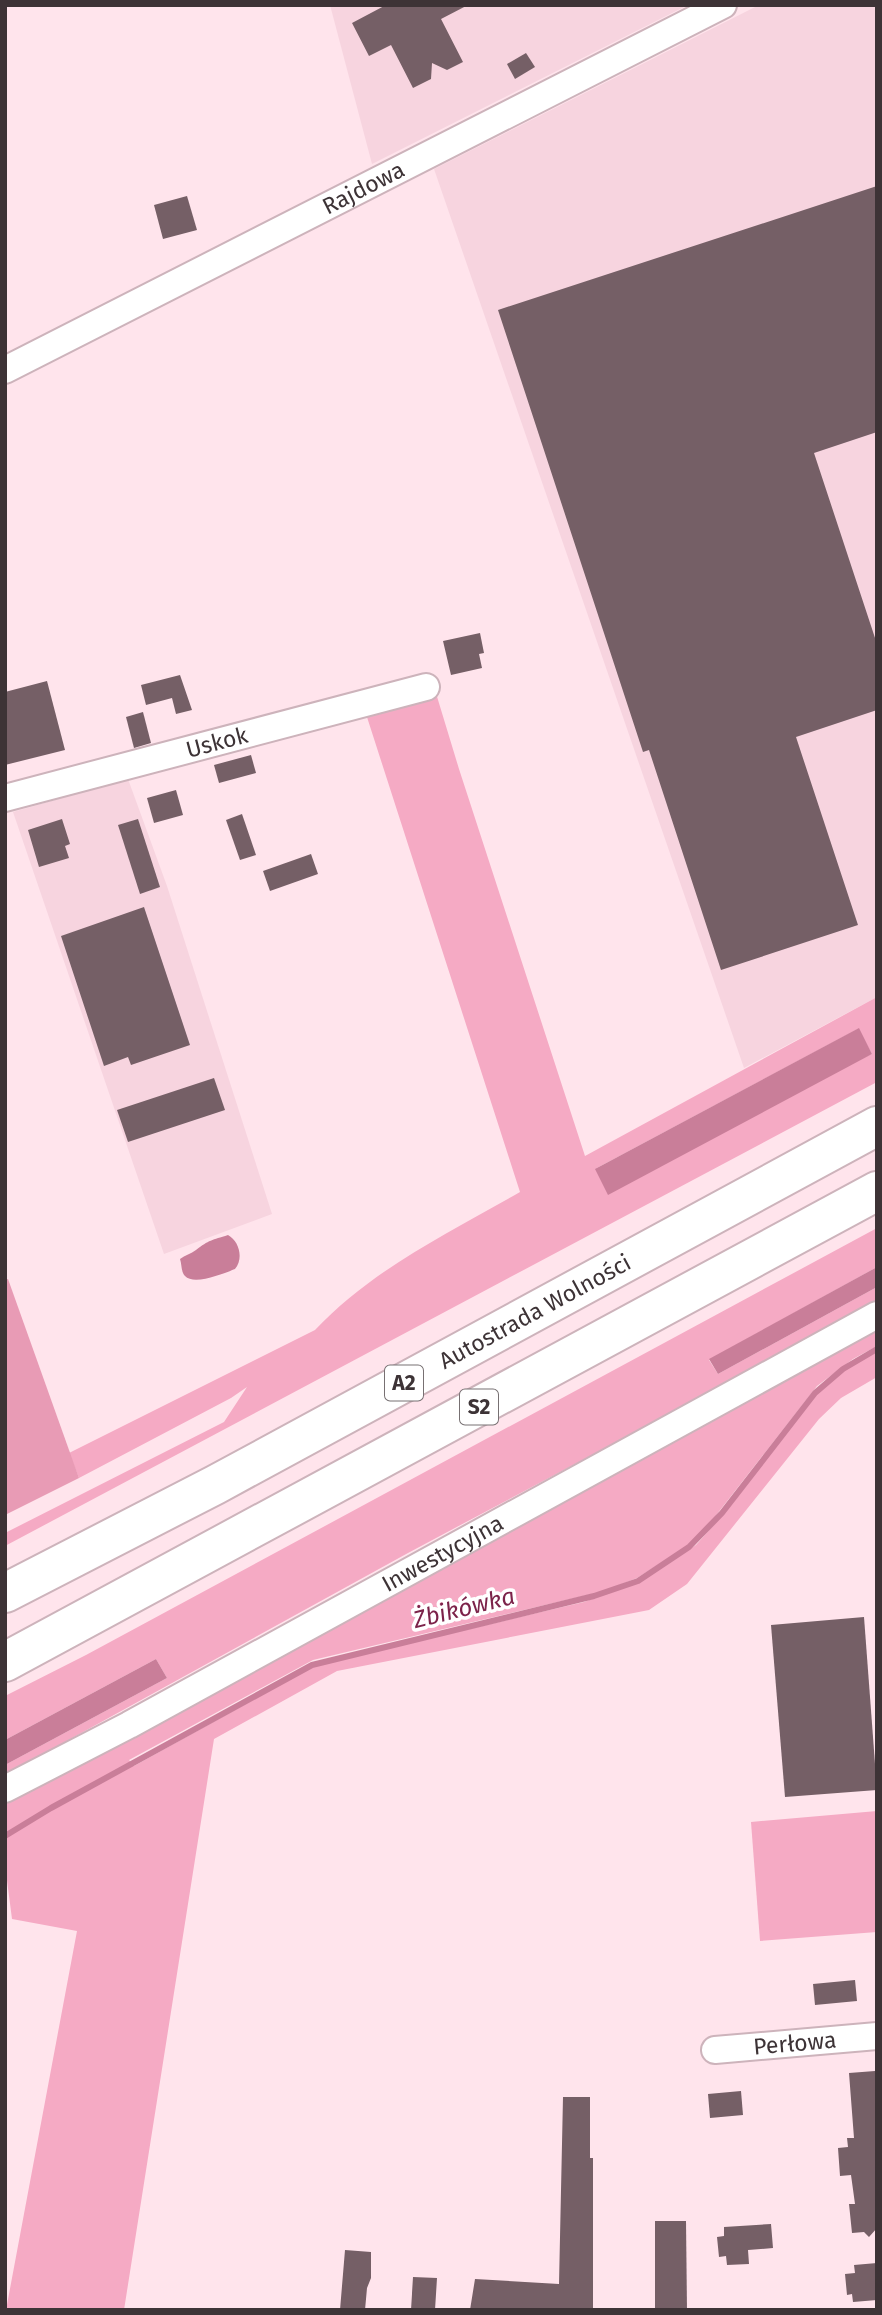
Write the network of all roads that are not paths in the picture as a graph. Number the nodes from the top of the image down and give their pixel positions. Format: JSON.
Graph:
{"nodes":[{"id":1,"x":723,"y":5,"type":"edge"},
{"id":2,"x":5,"y":370,"type":"edge"},
{"id":3,"x":426,"y":687,"type":"dead end"},
{"id":4,"x":5,"y":798,"type":"edge"},
{"id":5,"x":877,"y":1126,"type":"edge"},
{"id":6,"x":877,"y":1191,"type":"edge"},
{"id":7,"x":877,"y":1315,"type":"edge"},
{"id":8,"x":5,"y":1593,"type":"edge"},
{"id":9,"x":5,"y":1662,"type":"edge"},
{"id":10,"x":5,"y":1789,"type":"edge"},
{"id":11,"x":877,"y":2036,"type":"edge"},
{"id":12,"x":715,"y":2050,"type":"dead end"}],
"edges":[{"from":1,"to":2,"type":"street","name":"Rajdowa"},
{"from":3,"to":4,"type":"street","name":"Uskok"},
{"from":5,"to":8,"type":"highway","name":"Autostrada Wolności","number":"A2"},
{"from":6,"to":9,"type":"highway","number":"S2"},
{"from":7,"to":10,"type":"street","name":"Inwestycyjna"},
{"from":11,"to":12,"type":"street","name":"Perłowa"}]}
